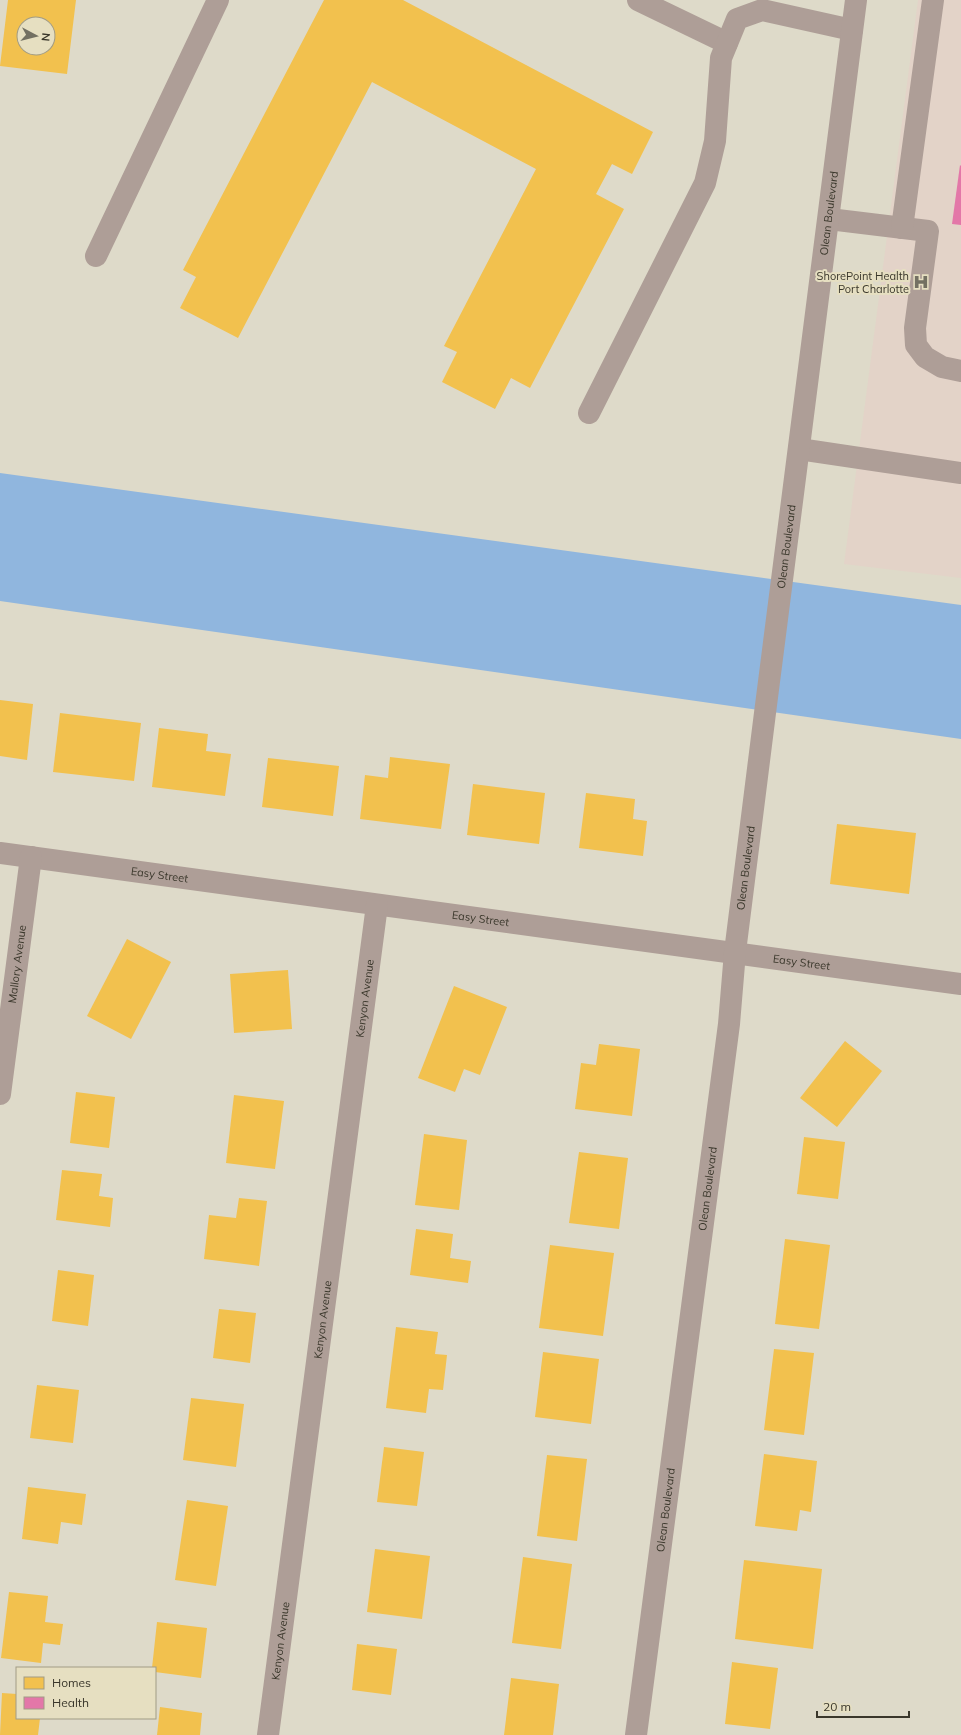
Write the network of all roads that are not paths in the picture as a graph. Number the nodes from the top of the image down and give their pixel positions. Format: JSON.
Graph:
{"nodes":[{"id":1,"x":218,"y":0,"type":"edge"},
{"id":2,"x":638,"y":0,"type":"edge"},
{"id":3,"x":856,"y":0,"type":"edge"},
{"id":4,"x":933,"y":0,"type":"edge"},
{"id":5,"x":852,"y":30,"type":"junction"},
{"id":6,"x":728,"y":42,"type":"junction"},
{"id":7,"x":829,"y":219,"type":"junction"},
{"id":8,"x":902,"y":228,"type":"junction"},
{"id":9,"x":96,"y":256,"type":"dead end"},
{"id":10,"x":961,"y":371,"type":"edge"},
{"id":11,"x":589,"y":413,"type":"dead end"},
{"id":12,"x":799,"y":449,"type":"junction"},
{"id":13,"x":961,"y":473,"type":"edge"},
{"id":14,"x":0,"y":853,"type":"edge"},
{"id":15,"x":31,"y":857,"type":"junction"},
{"id":16,"x":377,"y":905,"type":"junction"},
{"id":17,"x":735,"y":952,"type":"junction"},
{"id":18,"x":961,"y":984,"type":"edge"},
{"id":19,"x":0,"y":1094,"type":"edge"},
{"id":20,"x":268,"y":1735,"type":"edge"},
{"id":21,"x":636,"y":1735,"type":"edge"}],
"edges":[{"from":1,"to":9,"type":"street"},
{"from":2,"to":6,"type":"street"},
{"from":3,"to":5,"type":"street","name":"Olean Boulevard"},
{"from":4,"to":8,"type":"street"},
{"from":5,"to":6,"type":"street"},
{"from":5,"to":7,"type":"street","name":"Olean Boulevard"},
{"from":6,"to":11,"type":"street"},
{"from":7,"to":8,"type":"street"},
{"from":7,"to":12,"type":"street","name":"Olean Boulevard"},
{"from":8,"to":10,"type":"street"},
{"from":12,"to":13,"type":"street"},
{"from":12,"to":17,"type":"street","name":"Olean Boulevard"},
{"from":14,"to":15,"type":"street","name":"Easy Street"},
{"from":15,"to":16,"type":"street","name":"Easy Street"},
{"from":15,"to":19,"type":"street","name":"Mallory Avenue"},
{"from":16,"to":17,"type":"street","name":"Easy Street"},
{"from":16,"to":20,"type":"street","name":"Kenyon Avenue"},
{"from":17,"to":18,"type":"street","name":"Easy Street"},
{"from":17,"to":21,"type":"street","name":"Olean Boulevard"}]}
